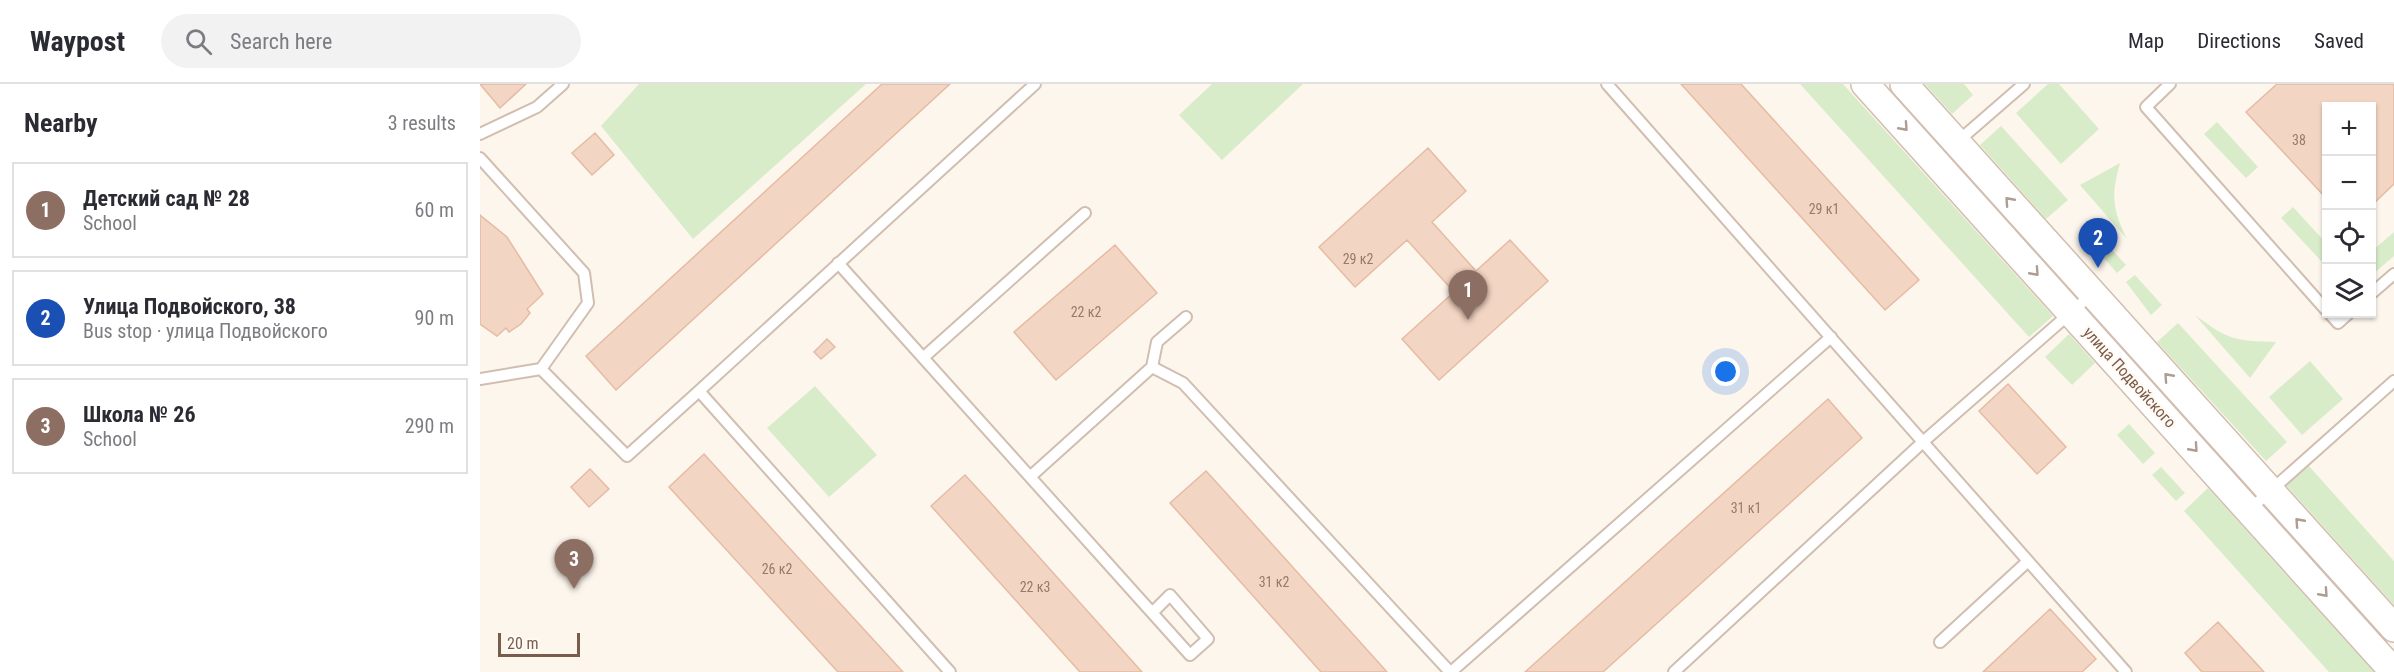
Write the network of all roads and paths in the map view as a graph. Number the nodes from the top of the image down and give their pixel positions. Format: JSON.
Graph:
{"nodes":[{"id":1,"x":563,"y":84,"type":"edge"},
{"id":2,"x":1035,"y":84,"type":"edge"},
{"id":3,"x":1607,"y":84,"type":"edge"},
{"id":4,"x":1865,"y":84,"type":"edge"},
{"id":5,"x":1904,"y":84,"type":"edge"},
{"id":6,"x":2024,"y":84,"type":"edge"},
{"id":7,"x":2170,"y":84,"type":"edge"},
{"id":8,"x":480,"y":134,"type":"edge"},
{"id":9,"x":1956,"y":143,"type":"junction"},
{"id":10,"x":480,"y":158,"type":"edge"},
{"id":11,"x":1085,"y":213,"type":"dead end"},
{"id":12,"x":838,"y":263,"type":"junction"},
{"id":13,"x":2394,"y":274,"type":"edge"},
{"id":14,"x":2376,"y":290,"type":"edge"},
{"id":15,"x":2093,"y":294,"type":"junction"},
{"id":16,"x":2322,"y":305,"type":"edge"},
{"id":17,"x":2071,"y":312,"type":"junction"},
{"id":18,"x":1186,"y":317,"type":"dead end"},
{"id":19,"x":1831,"y":337,"type":"junction"},
{"id":20,"x":924,"y":357,"type":"junction"},
{"id":21,"x":1152,"y":367,"type":"junction"},
{"id":22,"x":541,"y":369,"type":"junction"},
{"id":23,"x":480,"y":379,"type":"edge"},
{"id":24,"x":2394,"y":381,"type":"edge"},
{"id":25,"x":699,"y":391,"type":"junction"},
{"id":26,"x":1924,"y":441,"type":"junction"},
{"id":27,"x":1030,"y":476,"type":"junction"},
{"id":28,"x":2270,"y":490,"type":"junction"},
{"id":29,"x":2249,"y":510,"type":"junction"},
{"id":30,"x":2027,"y":562,"type":"junction"},
{"id":31,"x":1153,"y":612,"type":"junction"},
{"id":32,"x":2394,"y":628,"type":"edge"},
{"id":33,"x":1940,"y":642,"type":"dead end"},
{"id":34,"x":950,"y":672,"type":"edge"},
{"id":35,"x":1450,"y":672,"type":"edge"},
{"id":36,"x":1674,"y":672,"type":"edge"},
{"id":37,"x":2126,"y":672,"type":"edge"},
{"id":38,"x":2394,"y":672,"type":"edge"}],
"edges":[{"from":1,"to":8,"type":"lane"},
{"from":2,"to":12,"type":"lane"},
{"from":3,"to":19,"type":"lane"},
{"from":4,"to":17,"type":"street","name":"улица Подвойского","one_way":true},
{"from":5,"to":9,"type":"street","name":"улица Подвойского"},
{"from":6,"to":9,"type":"lane"},
{"from":7,"to":16,"type":"lane"},
{"from":15,"to":9,"type":"street","name":"улица Подвойского","one_way":true},
{"from":10,"to":22,"type":"lane"},
{"from":11,"to":20,"type":"lane"},
{"from":12,"to":20,"type":"lane"},
{"from":12,"to":25,"type":"lane"},
{"from":13,"to":14,"type":"lane"},
{"from":15,"to":17,"type":"lane"},
{"from":28,"to":15,"type":"street","name":"улица Подвойского","one_way":true},
{"from":17,"to":26,"type":"lane"},
{"from":17,"to":29,"type":"street","name":"улица Подвойского","one_way":true},
{"from":18,"to":21,"type":"lane"},
{"from":19,"to":26,"type":"lane"},
{"from":19,"to":35,"type":"lane"},
{"from":20,"to":27,"type":"lane"},
{"from":21,"to":27,"type":"lane"},
{"from":21,"to":35,"type":"lane"},
{"from":22,"to":23,"type":"lane"},
{"from":22,"to":25,"type":"lane"},
{"from":24,"to":28,"type":"lane"},
{"from":25,"to":34,"type":"lane"},
{"from":26,"to":30,"type":"lane"},
{"from":26,"to":36,"type":"lane"},
{"from":27,"to":31,"type":"lane"},
{"from":28,"to":29,"type":"lane"},
{"from":32,"to":28,"type":"street","name":"улица Подвойского","one_way":true},
{"from":29,"to":38,"type":"street","name":"улица Подвойского","one_way":true},
{"from":30,"to":33,"type":"lane"},
{"from":30,"to":37,"type":"lane"},
{"from":31,"to":31,"type":"lane"}]}
